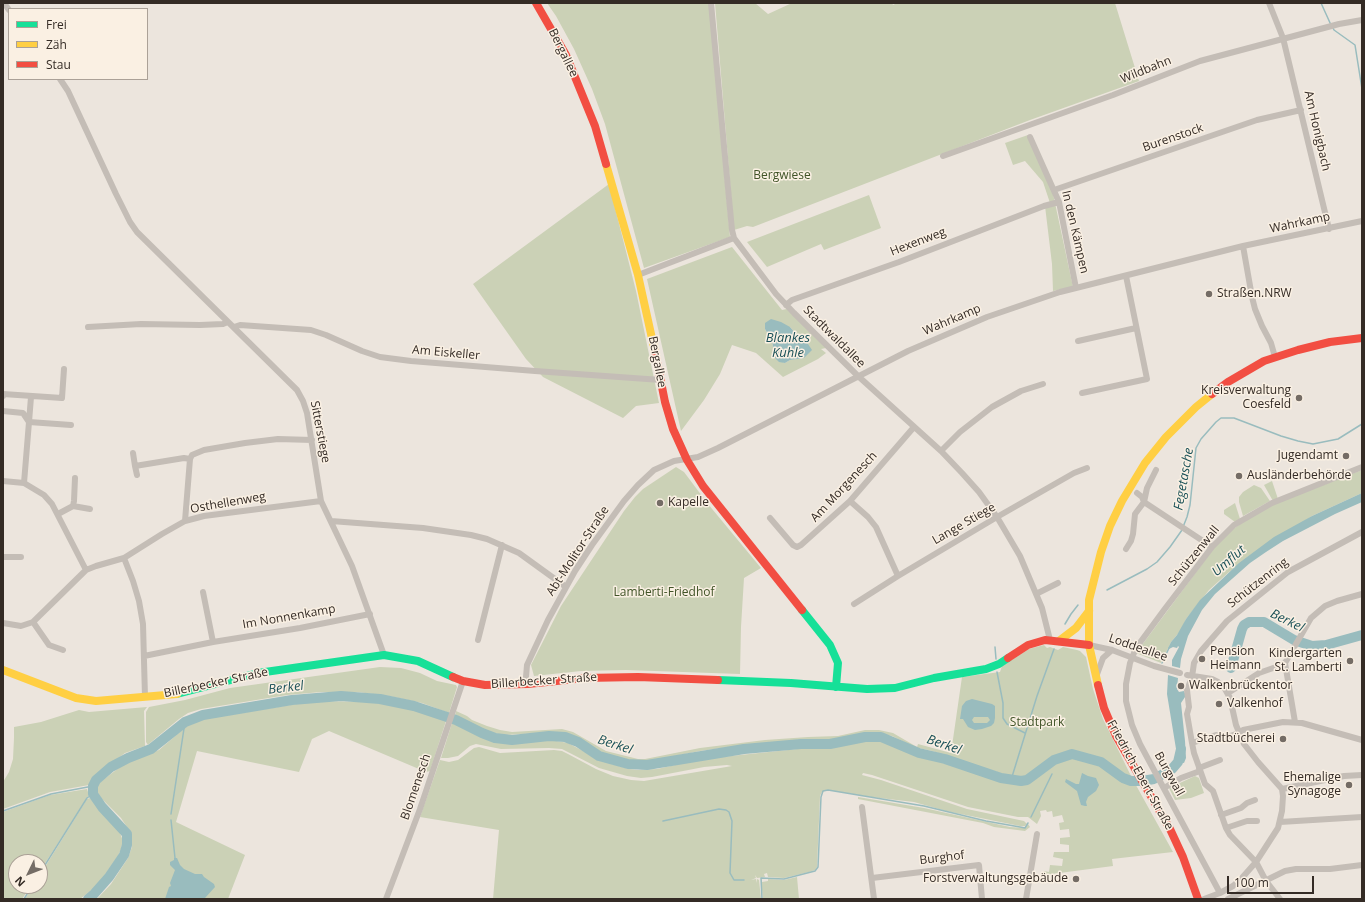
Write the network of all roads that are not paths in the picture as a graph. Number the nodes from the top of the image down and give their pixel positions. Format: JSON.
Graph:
{"nodes":[{"id":1,"x":536,"y":3,"type":"edge"},
{"id":2,"x":711,"y":3,"type":"edge"},
{"id":3,"x":1268,"y":3,"type":"edge"},
{"id":4,"x":1362,"y":20,"type":"edge"},
{"id":5,"x":1283,"y":38,"type":"junction"},
{"id":6,"x":61,"y":80,"type":"edge"},
{"id":7,"x":1300,"y":110,"type":"junction"},
{"id":8,"x":1030,"y":137,"type":"dead end"},
{"id":9,"x":944,"y":156,"type":"dead end"},
{"id":10,"x":1054,"y":190,"type":"junction"},
{"id":11,"x":1059,"y":202,"type":"junction"},
{"id":12,"x":1362,"y":221,"type":"edge"},
{"id":13,"x":1329,"y":229,"type":"junction"},
{"id":14,"x":734,"y":238,"type":"junction"},
{"id":15,"x":1243,"y":246,"type":"junction"},
{"id":16,"x":638,"y":275,"type":"junction"},
{"id":17,"x":1126,"y":276,"type":"junction"},
{"id":18,"x":1076,"y":288,"type":"junction"},
{"id":19,"x":786,"y":305,"type":"junction"},
{"id":20,"x":228,"y":322,"type":"junction"},
{"id":21,"x":88,"y":326,"type":"dead end"},
{"id":22,"x":234,"y":327,"type":"junction"},
{"id":23,"x":1136,"y":328,"type":"junction"},
{"id":24,"x":1362,"y":338,"type":"edge"},
{"id":25,"x":1078,"y":341,"type":"dead end"},
{"id":26,"x":1275,"y":357,"type":"junction"},
{"id":27,"x":64,"y":369,"type":"dead end"},
{"id":28,"x":858,"y":376,"type":"junction"},
{"id":29,"x":661,"y":380,"type":"junction"},
{"id":30,"x":1043,"y":384,"type":"dead end"},
{"id":31,"x":1082,"y":393,"type":"dead end"},
{"id":32,"x":3,"y":396,"type":"edge"},
{"id":33,"x":31,"y":397,"type":"junction"},
{"id":34,"x":3,"y":411,"type":"edge"},
{"id":35,"x":29,"y":422,"type":"junction"},
{"id":36,"x":71,"y":425,"type":"dead end"},
{"id":37,"x":914,"y":427,"type":"junction"},
{"id":38,"x":312,"y":440,"type":"junction"},
{"id":39,"x":941,"y":451,"type":"junction"},
{"id":40,"x":133,"y":454,"type":"dead end"},
{"id":41,"x":190,"y":459,"type":"junction"},
{"id":42,"x":687,"y":460,"type":"junction"},
{"id":43,"x":135,"y":466,"type":"junction"},
{"id":44,"x":1362,"y":467,"type":"edge"},
{"id":45,"x":1087,"y":468,"type":"dead end"},
{"id":46,"x":1156,"y":470,"type":"dead end"},
{"id":47,"x":136,"y":475,"type":"dead end"},
{"id":48,"x":75,"y":478,"type":"dead end"},
{"id":49,"x":3,"y":481,"type":"edge"},
{"id":50,"x":24,"y":483,"type":"junction"},
{"id":51,"x":1137,"y":493,"type":"dead end"},
{"id":52,"x":321,"y":500,"type":"junction"},
{"id":53,"x":850,"y":500,"type":"junction"},
{"id":54,"x":1144,"y":502,"type":"junction"},
{"id":55,"x":72,"y":506,"type":"junction"},
{"id":56,"x":90,"y":509,"type":"dead end"},
{"id":57,"x":58,"y":514,"type":"junction"},
{"id":58,"x":997,"y":517,"type":"junction"},
{"id":59,"x":770,"y":518,"type":"dead end"},
{"id":60,"x":185,"y":521,"type":"junction"},
{"id":61,"x":331,"y":521,"type":"junction"},
{"id":62,"x":1362,"y":532,"type":"edge"},
{"id":63,"x":502,"y":545,"type":"junction"},
{"id":64,"x":1212,"y":547,"type":"junction"},
{"id":65,"x":1126,"y":548,"type":"dead end"},
{"id":66,"x":3,"y":557,"type":"edge"},
{"id":67,"x":21,"y":557,"type":"dead end"},
{"id":68,"x":124,"y":558,"type":"junction"},
{"id":69,"x":86,"y":570,"type":"junction"},
{"id":70,"x":898,"y":576,"type":"junction"},
{"id":71,"x":1058,"y":583,"type":"dead end"},
{"id":72,"x":566,"y":587,"type":"junction"},
{"id":73,"x":203,"y":592,"type":"dead end"},
{"id":74,"x":1036,"y":594,"type":"junction"},
{"id":75,"x":1362,"y":594,"type":"edge"},
{"id":76,"x":854,"y":604,"type":"dead end"},
{"id":77,"x":1089,"y":611,"type":"junction"},
{"id":78,"x":370,"y":614,"type":"junction"},
{"id":79,"x":33,"y":622,"type":"junction"},
{"id":80,"x":3,"y":623,"type":"edge"},
{"id":81,"x":478,"y":640,"type":"dead end"},
{"id":82,"x":1050,"y":640,"type":"junction"},
{"id":83,"x":1059,"y":641,"type":"junction"},
{"id":84,"x":213,"y":642,"type":"junction"},
{"id":85,"x":1089,"y":645,"type":"junction"},
{"id":86,"x":63,"y":650,"type":"dead end"},
{"id":87,"x":1112,"y":650,"type":"junction"},
{"id":88,"x":384,"y":655,"type":"junction"},
{"id":89,"x":144,"y":656,"type":"junction"},
{"id":90,"x":1132,"y":657,"type":"junction"},
{"id":91,"x":1285,"y":663,"type":"junction"},
{"id":92,"x":3,"y":670,"type":"edge"},
{"id":93,"x":1180,"y":673,"type":"dead end"},
{"id":94,"x":1189,"y":676,"type":"junction"},
{"id":95,"x":1096,"y":677,"type":"junction"},
{"id":96,"x":463,"y":681,"type":"junction"},
{"id":97,"x":528,"y":684,"type":"junction"},
{"id":98,"x":836,"y":687,"type":"junction"},
{"id":99,"x":1228,"y":693,"type":"junction"},
{"id":100,"x":145,"y":697,"type":"junction"},
{"id":101,"x":1295,"y":722,"type":"junction"},
{"id":102,"x":1239,"y":732,"type":"junction"},
{"id":103,"x":1362,"y":740,"type":"edge"},
{"id":104,"x":1192,"y":743,"type":"junction"},
{"id":105,"x":1220,"y":760,"type":"dead end"},
{"id":106,"x":1199,"y":770,"type":"junction"},
{"id":107,"x":1362,"y":775,"type":"edge"},
{"id":108,"x":1163,"y":785,"type":"junction"},
{"id":109,"x":1282,"y":789,"type":"junction"},
{"id":110,"x":1255,"y":800,"type":"dead end"},
{"id":111,"x":862,"y":807,"type":"dead end"},
{"id":112,"x":1221,"y":814,"type":"junction"},
{"id":113,"x":1362,"y":817,"type":"edge"},
{"id":114,"x":1257,"y":821,"type":"dead end"},
{"id":115,"x":1280,"y":822,"type":"junction"},
{"id":116,"x":1226,"y":828,"type":"junction"},
{"id":117,"x":1037,"y":834,"type":"dead end"},
{"id":118,"x":1256,"y":862,"type":"junction"},
{"id":119,"x":1362,"y":865,"type":"edge"},
{"id":120,"x":872,"y":878,"type":"junction"},
{"id":121,"x":1266,"y":881,"type":"junction"},
{"id":122,"x":1220,"y":893,"type":"junction"},
{"id":123,"x":386,"y":899,"type":"edge"},
{"id":124,"x":874,"y":899,"type":"edge"},
{"id":125,"x":982,"y":899,"type":"edge"},
{"id":126,"x":1026,"y":899,"type":"edge"},
{"id":127,"x":1198,"y":899,"type":"edge"},
{"id":128,"x":1204,"y":899,"type":"edge"},
{"id":129,"x":1228,"y":899,"type":"edge"},
{"id":130,"x":1280,"y":899,"type":"edge"}],
"edges":[{"from":1,"to":16,"type":"main road","name":"Bergallee"},
{"from":2,"to":14,"type":"street","name":"Stadtwaldallee"},
{"from":3,"to":5,"type":"street","name":"Am Honigbach"},
{"from":4,"to":5,"type":"street","name":"Wildbahn"},
{"from":5,"to":7,"type":"street","name":"Am Honigbach"},
{"from":5,"to":9,"type":"street","name":"Wildbahn"},
{"from":6,"to":20,"type":"street","name":"Sitterstiege"},
{"from":7,"to":10,"type":"street","name":"Burenstock"},
{"from":7,"to":13,"type":"street","name":"Am Honigbach"},
{"from":8,"to":10,"type":"street","name":"In den Kämpen"},
{"from":10,"to":11,"type":"street","name":"In den Kämpen"},
{"from":11,"to":18,"type":"street","name":"In den Kämpen"},
{"from":11,"to":19,"type":"street","name":"Hexenweg"},
{"from":12,"to":13,"type":"street","name":"Wahrkamp"},
{"from":13,"to":15,"type":"street","name":"Wahrkamp"},
{"from":14,"to":16,"type":"street"},
{"from":14,"to":19,"type":"street","name":"Stadtwaldallee"},
{"from":15,"to":17,"type":"street","name":"Wahrkamp"},
{"from":15,"to":26,"type":"street"},
{"from":16,"to":29,"type":"main road","name":"Bergallee"},
{"from":17,"to":18,"type":"street","name":"Wahrkamp"},
{"from":17,"to":23,"type":"street"},
{"from":18,"to":28,"type":"street","name":"Wahrkamp"},
{"from":19,"to":28,"type":"street","name":"Stadtwaldallee"},
{"from":20,"to":21,"type":"street"},
{"from":20,"to":22,"type":"street","name":"Sitterstiege"},
{"from":22,"to":29,"type":"street","name":"Am Eiskeller"},
{"from":22,"to":38,"type":"street","name":"Sitterstiege"},
{"from":23,"to":25,"type":"street"},
{"from":23,"to":31,"type":"street"},
{"from":24,"to":26,"type":"main road","name":"Friedrich-Ebert-Straße"},
{"from":26,"to":77,"type":"main road","name":"Friedrich-Ebert-Straße"},
{"from":27,"to":33,"type":"street"},
{"from":28,"to":37,"type":"street","name":"Stadtwaldallee"},
{"from":28,"to":42,"type":"street","name":"Wahrkamp"},
{"from":29,"to":42,"type":"main road","name":"Bergallee"},
{"from":30,"to":39,"type":"street"},
{"from":32,"to":33,"type":"street"},
{"from":33,"to":35,"type":"street"},
{"from":34,"to":35,"type":"street"},
{"from":35,"to":36,"type":"street"},
{"from":35,"to":50,"type":"street"},
{"from":37,"to":39,"type":"street","name":"Stadtwaldallee"},
{"from":37,"to":53,"type":"street","name":"Am Morgenesch"},
{"from":38,"to":41,"type":"street"},
{"from":38,"to":52,"type":"street","name":"Sitterstiege"},
{"from":39,"to":58,"type":"street","name":"Stadtwaldallee"},
{"from":40,"to":43,"type":"street"},
{"from":41,"to":43,"type":"street"},
{"from":41,"to":60,"type":"street"},
{"from":42,"to":72,"type":"street","name":"Abt-Molitor-Straße"},
{"from":42,"to":98,"type":"main road","name":"Bergallee"},
{"from":43,"to":47,"type":"street"},
{"from":44,"to":64,"type":"street","name":"Schützenwall"},
{"from":45,"to":58,"type":"street","name":"Lange Stiege"},
{"from":46,"to":54,"type":"street"},
{"from":48,"to":55,"type":"street"},
{"from":49,"to":50,"type":"street"},
{"from":50,"to":57,"type":"street"},
{"from":51,"to":54,"type":"street"},
{"from":52,"to":60,"type":"street","name":"Osthellenweg"},
{"from":52,"to":61,"type":"street","name":"Sitterstiege"},
{"from":53,"to":59,"type":"street","name":"Am Morgenesch"},
{"from":53,"to":70,"type":"street"},
{"from":54,"to":64,"type":"street"},
{"from":54,"to":65,"type":"street"},
{"from":55,"to":56,"type":"street"},
{"from":55,"to":57,"type":"street"},
{"from":57,"to":69,"type":"street"},
{"from":58,"to":70,"type":"street","name":"Lange Stiege"},
{"from":58,"to":74,"type":"street","name":"Stadtwaldallee"},
{"from":60,"to":68,"type":"street","name":"Osthellenweg"},
{"from":61,"to":63,"type":"street"},
{"from":61,"to":78,"type":"street","name":"Sitterstiege"},
{"from":62,"to":94,"type":"street","name":"Schützenring"},
{"from":63,"to":72,"type":"street"},
{"from":63,"to":81,"type":"street"},
{"from":64,"to":90,"type":"street","name":"Schützenwall"},
{"from":66,"to":67,"type":"street"},
{"from":68,"to":69,"type":"street"},
{"from":68,"to":89,"type":"street"},
{"from":69,"to":79,"type":"street"},
{"from":70,"to":76,"type":"street","name":"Lange Stiege"},
{"from":71,"to":74,"type":"street"},
{"from":72,"to":97,"type":"street","name":"Abt-Molitor-Straße"},
{"from":73,"to":84,"type":"street"},
{"from":74,"to":82,"type":"street","name":"Stadtwaldallee"},
{"from":75,"to":91,"type":"street"},
{"from":77,"to":83,"type":"main road"},
{"from":77,"to":85,"type":"main road","name":"Friedrich-Ebert-Straße"},
{"from":78,"to":84,"type":"street","name":"Im Nonnenkamp"},
{"from":78,"to":88,"type":"street","name":"Sitterstiege"},
{"from":79,"to":80,"type":"street"},
{"from":79,"to":86,"type":"street"},
{"from":82,"to":83,"type":"main road","name":"Billerbecker Straße"},
{"from":82,"to":98,"type":"main road","name":"Billerbecker Straße"},
{"from":83,"to":85,"type":"main road","name":"Billerbecker Straße"},
{"from":84,"to":89,"type":"street","name":"Im Nonnenkamp"},
{"from":85,"to":87,"type":"street","name":"Loddeallee"},
{"from":85,"to":95,"type":"main road","name":"Friedrich-Ebert-Straße"},
{"from":87,"to":90,"type":"street","name":"Loddeallee"},
{"from":87,"to":95,"type":"street"},
{"from":88,"to":96,"type":"main road","name":"Billerbecker Straße"},
{"from":88,"to":100,"type":"main road","name":"Billerbecker Straße"},
{"from":89,"to":100,"type":"street"},
{"from":90,"to":93,"type":"street","name":"Loddeallee"},
{"from":90,"to":108,"type":"street","name":"Burgwall"},
{"from":91,"to":99,"type":"street"},
{"from":91,"to":101,"type":"street"},
{"from":92,"to":100,"type":"main road","name":"Billerbecker Straße"},
{"from":94,"to":99,"type":"street"},
{"from":94,"to":104,"type":"street","name":"Schützenring"},
{"from":95,"to":127,"type":"main road","name":"Friedrich-Ebert-Straße"},
{"from":96,"to":97,"type":"main road","name":"Billerbecker Straße"},
{"from":96,"to":123,"type":"street","name":"Blomenesch"},
{"from":97,"to":98,"type":"main road","name":"Billerbecker Straße"},
{"from":99,"to":102,"type":"street"},
{"from":101,"to":102,"type":"street"},
{"from":101,"to":103,"type":"street"},
{"from":102,"to":104,"type":"street"},
{"from":102,"to":109,"type":"street"},
{"from":104,"to":106,"type":"street","name":"Schützenring"},
{"from":105,"to":106,"type":"street"},
{"from":106,"to":108,"type":"street"},
{"from":106,"to":112,"type":"street","name":"Schützenring"},
{"from":107,"to":109,"type":"street"},
{"from":108,"to":122,"type":"street","name":"Burgwall"},
{"from":109,"to":115,"type":"street"},
{"from":110,"to":112,"type":"street"},
{"from":111,"to":120,"type":"street"},
{"from":112,"to":116,"type":"street","name":"Schützenring"},
{"from":113,"to":115,"type":"street"},
{"from":114,"to":116,"type":"street"},
{"from":115,"to":118,"type":"street"},
{"from":116,"to":118,"type":"street","name":"Schützenring"},
{"from":117,"to":126,"type":"street"},
{"from":118,"to":121,"type":"street","name":"Schützenring"},
{"from":118,"to":122,"type":"street"},
{"from":119,"to":121,"type":"street"},
{"from":120,"to":124,"type":"street"},
{"from":120,"to":125,"type":"street","name":"Burghof"},
{"from":121,"to":129,"type":"street"},
{"from":121,"to":130,"type":"street","name":"Schützenring"},
{"from":122,"to":128,"type":"street"}]}
